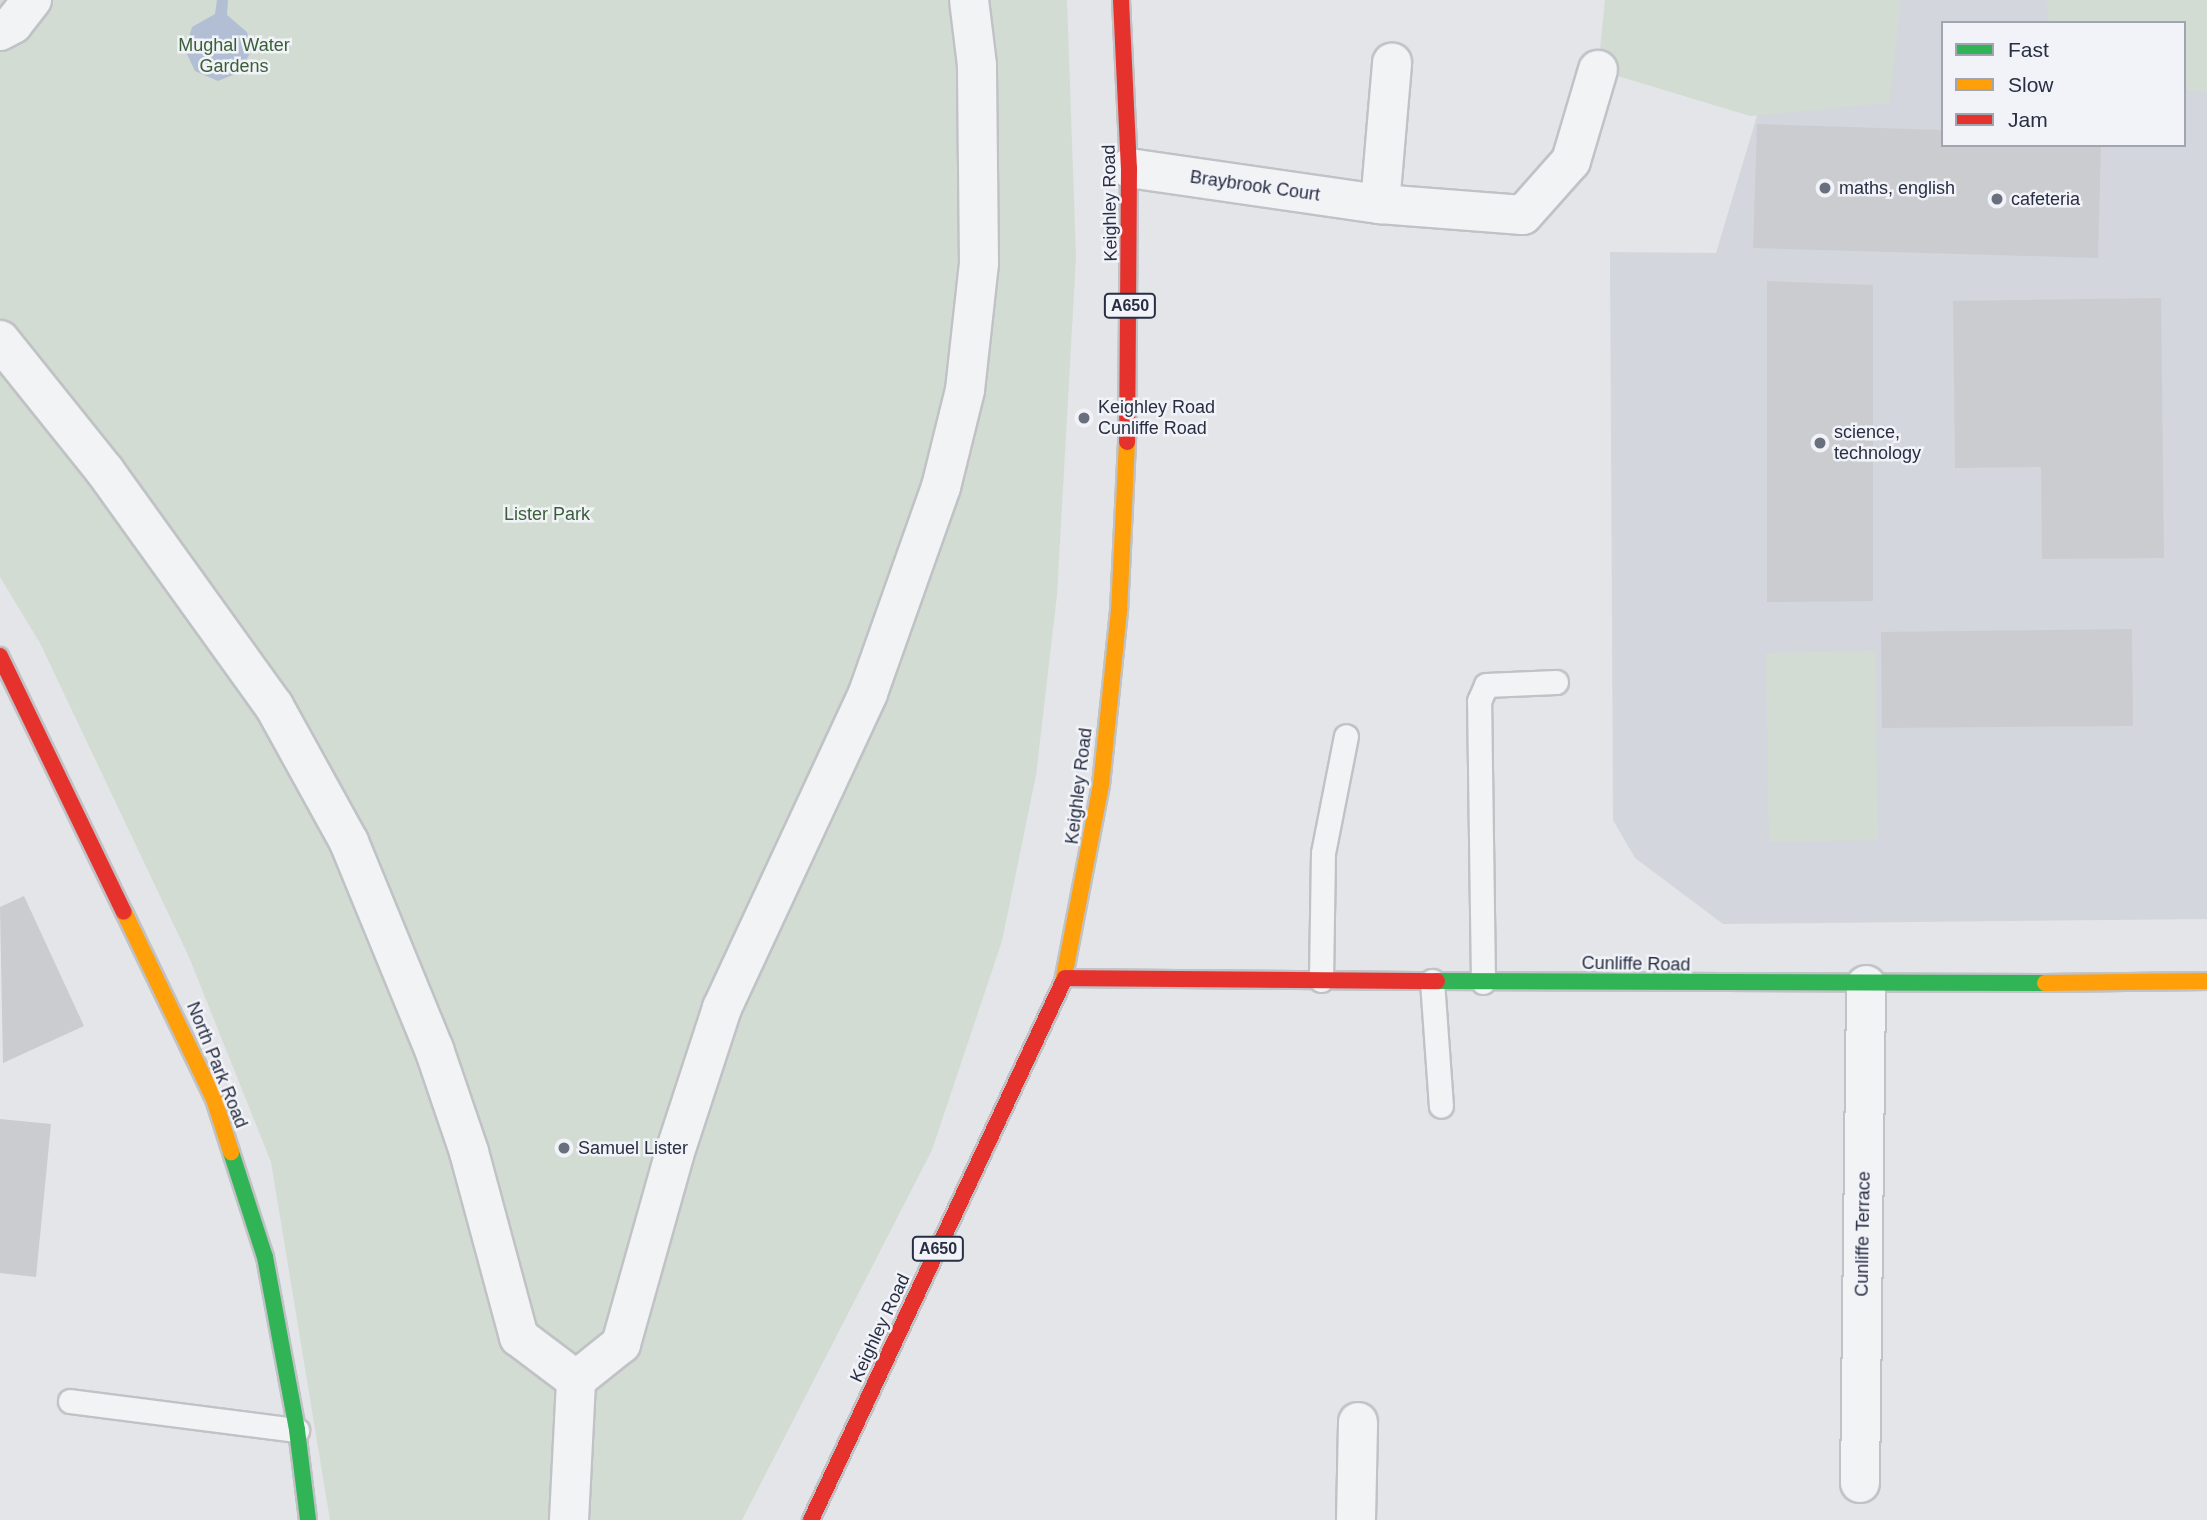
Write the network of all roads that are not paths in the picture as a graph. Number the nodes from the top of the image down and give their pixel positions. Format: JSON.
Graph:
{"nodes":[{"id":1,"x":32,"y":0,"type":"edge"},
{"id":2,"x":969,"y":0,"type":"edge"},
{"id":3,"x":1121,"y":0,"type":"edge"},
{"id":4,"x":0,"y":32,"type":"edge"},
{"id":5,"x":1392,"y":63,"type":"dead end"},
{"id":6,"x":1598,"y":70,"type":"dead end"},
{"id":7,"x":1129,"y":168,"type":"junction"},
{"id":8,"x":1380,"y":204,"type":"junction"},
{"id":9,"x":0,"y":340,"type":"edge"},
{"id":10,"x":0,"y":656,"type":"edge"},
{"id":11,"x":1556,"y":682,"type":"dead end"},
{"id":12,"x":1346,"y":736,"type":"dead end"},
{"id":13,"x":1065,"y":978,"type":"junction"},
{"id":14,"x":1321,"y":980,"type":"junction"},
{"id":15,"x":1432,"y":981,"type":"junction"},
{"id":16,"x":2207,"y":981,"type":"edge"},
{"id":17,"x":1483,"y":982,"type":"junction"},
{"id":18,"x":1866,"y":985,"type":"junction"},
{"id":19,"x":1441,"y":1107,"type":"dead end"},
{"id":20,"x":576,"y":1380,"type":"junction"},
{"id":21,"x":70,"y":1401,"type":"dead end"},
{"id":22,"x":1358,"y":1422,"type":"dead end"},
{"id":23,"x":297,"y":1430,"type":"junction"},
{"id":24,"x":1860,"y":1483,"type":"dead end"},
{"id":25,"x":308,"y":1520,"type":"edge"},
{"id":26,"x":569,"y":1520,"type":"edge"},
{"id":27,"x":811,"y":1520,"type":"edge"},
{"id":28,"x":1356,"y":1520,"type":"edge"}],
"edges":[{"from":1,"to":4,"type":"street"},
{"from":2,"to":20,"type":"street"},
{"from":3,"to":7,"type":"main road","name":"Keighley Road","number":"A650"},
{"from":5,"to":8,"type":"street"},
{"from":6,"to":8,"type":"street","name":"Braybrook Court"},
{"from":7,"to":8,"type":"street","name":"Braybrook Court"},
{"from":7,"to":13,"type":"main road","name":"Keighley Road","number":"A650"},
{"from":9,"to":20,"type":"street"},
{"from":10,"to":23,"type":"main road","name":"North Park Road"},
{"from":11,"to":17,"type":"lane"},
{"from":12,"to":14,"type":"lane"},
{"from":13,"to":14,"type":"main road","name":"Cunliffe Road"},
{"from":13,"to":27,"type":"main road","name":"Keighley Road","number":"A650"},
{"from":14,"to":15,"type":"main road","name":"Cunliffe Road"},
{"from":15,"to":17,"type":"main road","name":"Cunliffe Road"},
{"from":15,"to":19,"type":"lane"},
{"from":16,"to":18,"type":"main road","name":"Cunliffe Road"},
{"from":17,"to":18,"type":"main road","name":"Cunliffe Road"},
{"from":18,"to":24,"type":"street","name":"Cunliffe Terrace"},
{"from":20,"to":26,"type":"street"},
{"from":21,"to":23,"type":"lane"},
{"from":22,"to":28,"type":"street"},
{"from":23,"to":25,"type":"main road","name":"North Park Road"}]}
